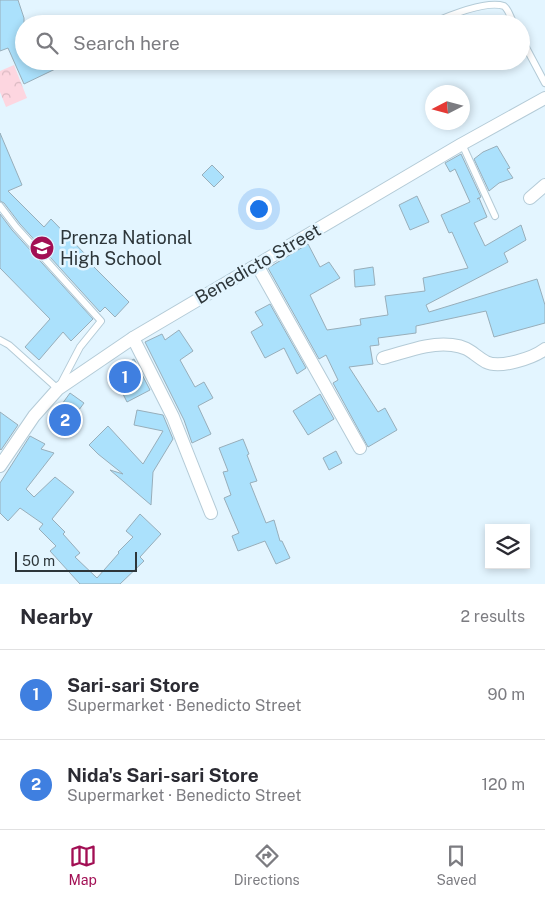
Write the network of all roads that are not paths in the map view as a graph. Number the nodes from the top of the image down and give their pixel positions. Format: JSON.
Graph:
{"nodes":[{"id":1,"x":449,"y":15,"type":"edge"},
{"id":2,"x":509,"y":15,"type":"edge"},
{"id":3,"x":530,"y":55,"type":"edge"},
{"id":4,"x":545,"y":83,"type":"edge"},
{"id":5,"x":545,"y":98,"type":"edge"},
{"id":6,"x":462,"y":144,"type":"junction"},
{"id":7,"x":545,"y":185,"type":"edge"},
{"id":8,"x":530,"y":198,"type":"dead end"},
{"id":9,"x":0,"y":206,"type":"edge"},
{"id":10,"x":495,"y":216,"type":"dead end"},
{"id":11,"x":257,"y":265,"type":"junction"},
{"id":12,"x":133,"y":338,"type":"junction"},
{"id":13,"x":0,"y":340,"type":"edge"},
{"id":14,"x":545,"y":349,"type":"edge"},
{"id":15,"x":383,"y":358,"type":"dead end"},
{"id":16,"x":58,"y":389,"type":"junction"},
{"id":17,"x":360,"y":448,"type":"dead end"},
{"id":18,"x":0,"y":466,"type":"edge"},
{"id":19,"x":211,"y":513,"type":"dead end"}],
"edges":[{"from":1,"to":2,"type":"lane"},
{"from":3,"to":4,"type":"lane"},
{"from":5,"to":6,"type":"street","name":"Benedicto Street"},
{"from":6,"to":10,"type":"lane"},
{"from":6,"to":11,"type":"street","name":"Benedicto Street"},
{"from":7,"to":8,"type":"street"},
{"from":9,"to":16,"type":"lane"},
{"from":11,"to":12,"type":"street","name":"Benedicto Street"},
{"from":11,"to":17,"type":"street"},
{"from":12,"to":16,"type":"street","name":"Benedicto Street"},
{"from":12,"to":19,"type":"street"},
{"from":13,"to":16,"type":"lane"},
{"from":14,"to":15,"type":"street"},
{"from":16,"to":18,"type":"street","name":"Benedicto Street"}]}
